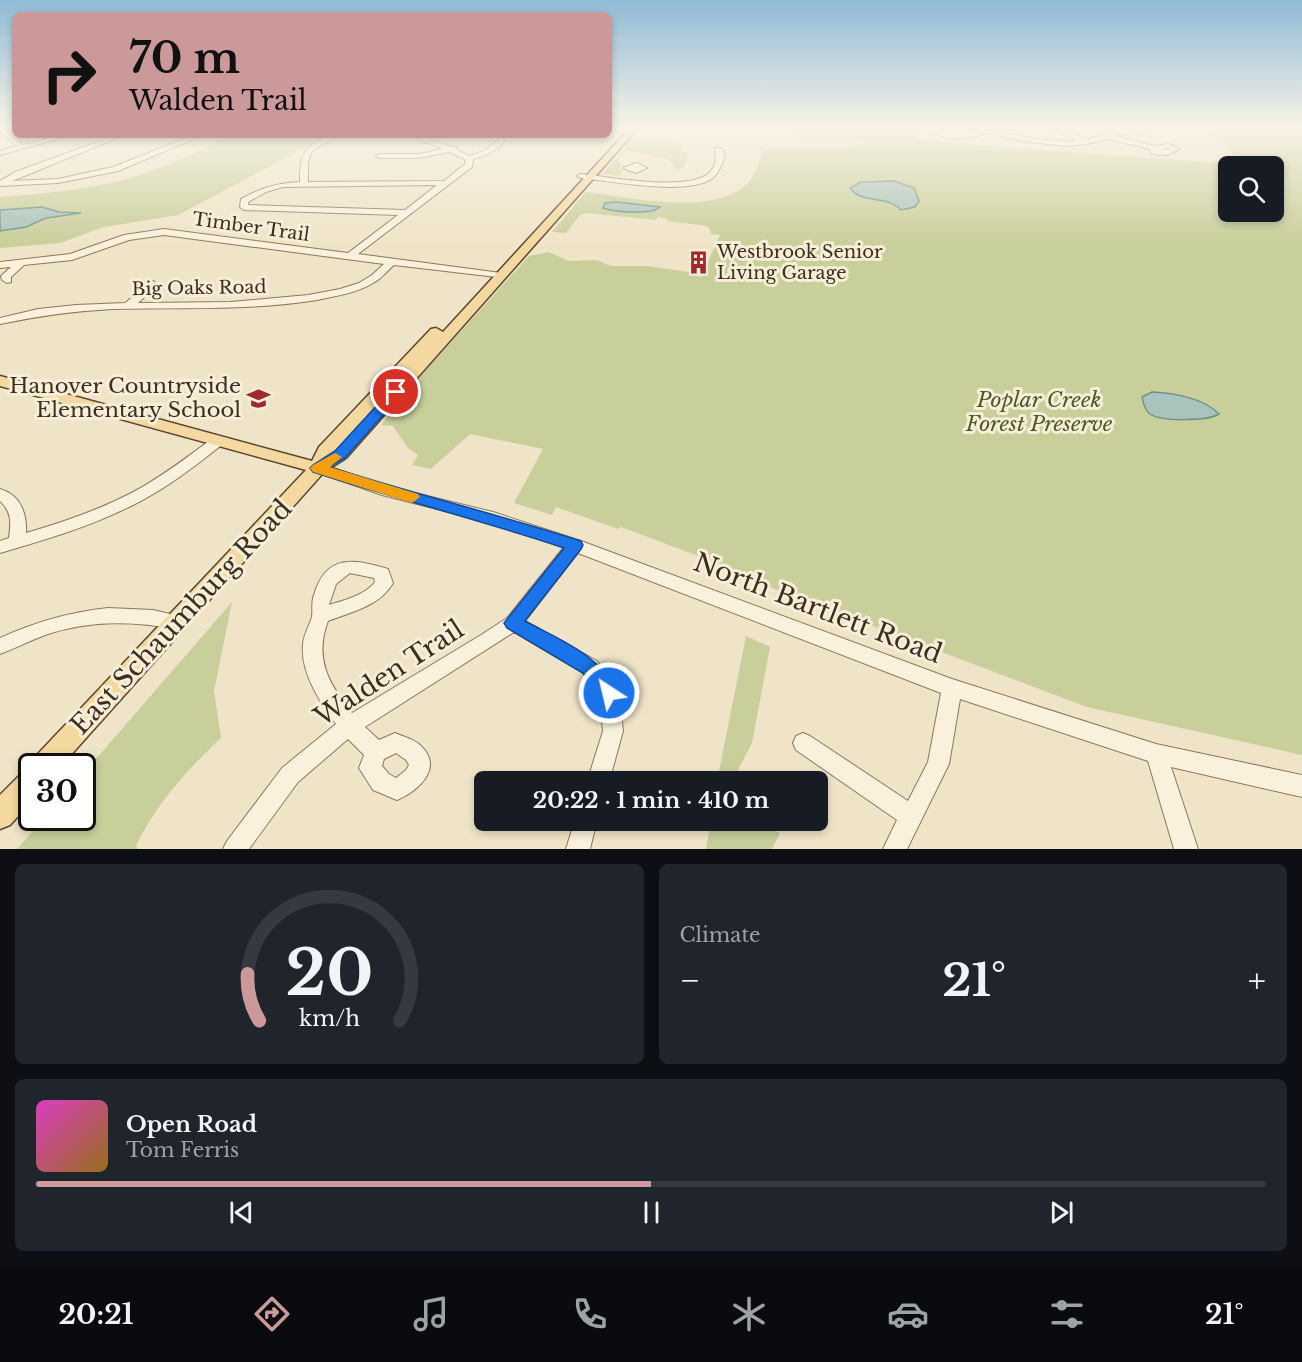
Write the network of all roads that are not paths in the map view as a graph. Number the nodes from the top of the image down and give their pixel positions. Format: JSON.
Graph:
{"nodes":[{"id":1,"x":38,"y":167,"type":"edge"},
{"id":2,"x":121,"y":167,"type":"edge"},
{"id":3,"x":303,"y":167,"type":"edge"},
{"id":4,"x":467,"y":167,"type":"edge"},
{"id":5,"x":594,"y":167,"type":"edge"},
{"id":6,"x":716,"y":167,"type":"edge"},
{"id":7,"x":633,"y":171,"type":"dead end"},
{"id":8,"x":585,"y":176,"type":"junction"},
{"id":9,"x":625,"y":180,"type":"junction"},
{"id":10,"x":446,"y":183,"type":"junction"},
{"id":11,"x":1,"y":184,"type":"edge"},
{"id":12,"x":303,"y":184,"type":"junction"},
{"id":13,"x":406,"y":213,"type":"junction"},
{"id":14,"x":349,"y":257,"type":"junction"},
{"id":15,"x":21,"y":263,"type":"junction"},
{"id":16,"x":390,"y":263,"type":"junction"},
{"id":17,"x":0,"y":265,"type":"edge"},
{"id":18,"x":495,"y":275,"type":"junction"},
{"id":19,"x":7,"y":280,"type":"dead end"},
{"id":20,"x":153,"y":284,"type":"dead end"},
{"id":21,"x":128,"y":306,"type":"junction"},
{"id":22,"x":0,"y":321,"type":"edge"},
{"id":23,"x":0,"y":381,"type":"edge"},
{"id":24,"x":218,"y":441,"type":"junction"},
{"id":25,"x":318,"y":468,"type":"junction"},
{"id":26,"x":0,"y":494,"type":"edge"},
{"id":27,"x":17,"y":542,"type":"junction"},
{"id":28,"x":575,"y":545,"type":"junction"},
{"id":29,"x":0,"y":547,"type":"edge"},
{"id":30,"x":321,"y":616,"type":"dead end"},
{"id":31,"x":177,"y":622,"type":"junction"},
{"id":32,"x":513,"y":623,"type":"junction"},
{"id":33,"x":0,"y":645,"type":"edge"},
{"id":34,"x":952,"y":688,"type":"junction"},
{"id":35,"x":348,"y":726,"type":"junction"},
{"id":36,"x":803,"y":743,"type":"dead end"},
{"id":37,"x":376,"y":752,"type":"dead end"},
{"id":38,"x":56,"y":753,"type":"edge"},
{"id":39,"x":1156,"y":754,"type":"junction"},
{"id":40,"x":601,"y":771,"type":"edge"},
{"id":41,"x":1302,"y":786,"type":"edge"},
{"id":42,"x":18,"y":795,"type":"edge"},
{"id":43,"x":0,"y":815,"type":"edge"},
{"id":44,"x":912,"y":817,"type":"junction"},
{"id":45,"x":583,"y":831,"type":"edge"},
{"id":46,"x":235,"y":849,"type":"edge"},
{"id":47,"x":578,"y":849,"type":"edge"},
{"id":48,"x":895,"y":849,"type":"edge"},
{"id":49,"x":1186,"y":849,"type":"edge"}],
"edges":[{"from":1,"to":11,"type":"street"},
{"from":2,"to":11,"type":"street"},
{"from":3,"to":12,"type":"street"},
{"from":4,"to":10,"type":"street"},
{"from":5,"to":8,"type":"main road","name":"East Schaumburg Road"},
{"from":6,"to":9,"type":"street"},
{"from":7,"to":9,"type":"street"},
{"from":8,"to":9,"type":"street"},
{"from":8,"to":18,"type":"main road","name":"East Schaumburg Road"},
{"from":10,"to":12,"type":"street"},
{"from":10,"to":13,"type":"street"},
{"from":12,"to":13,"type":"street"},
{"from":13,"to":14,"type":"street"},
{"from":14,"to":15,"type":"street","name":"Timber Trail"},
{"from":14,"to":16,"type":"street","name":"Timber Trail"},
{"from":15,"to":17,"type":"street","name":"Timber Trail"},
{"from":15,"to":19,"type":"street"},
{"from":16,"to":18,"type":"street","name":"Timber Trail"},
{"from":16,"to":21,"type":"street","name":"Big Oaks Road"},
{"from":18,"to":25,"type":"main road","name":"East Schaumburg Road"},
{"from":20,"to":21,"type":"street"},
{"from":21,"to":22,"type":"street","name":"Big Oaks Road"},
{"from":23,"to":24,"type":"main road"},
{"from":24,"to":25,"type":"main road"},
{"from":24,"to":27,"type":"street"},
{"from":25,"to":28,"type":"street","name":"North Bartlett Road"},
{"from":25,"to":31,"type":"main road","name":"East Schaumburg Road"},
{"from":26,"to":27,"type":"street"},
{"from":27,"to":29,"type":"street"},
{"from":28,"to":32,"type":"street","name":"Walden Trail"},
{"from":28,"to":34,"type":"street","name":"North Bartlett Road"},
{"from":30,"to":35,"type":"street"},
{"from":31,"to":33,"type":"street"},
{"from":31,"to":38,"type":"main road","name":"East Schaumburg Road"},
{"from":32,"to":35,"type":"street","name":"Walden Trail"},
{"from":32,"to":40,"type":"street"},
{"from":34,"to":39,"type":"street","name":"North Bartlett Road"},
{"from":34,"to":44,"type":"street"},
{"from":35,"to":37,"type":"street"},
{"from":35,"to":46,"type":"street","name":"Walden Trail"},
{"from":36,"to":44,"type":"street"},
{"from":39,"to":41,"type":"street","name":"North Bartlett Road"},
{"from":39,"to":49,"type":"street"},
{"from":42,"to":43,"type":"main road"},
{"from":44,"to":48,"type":"street"},
{"from":45,"to":47,"type":"street"}]}
